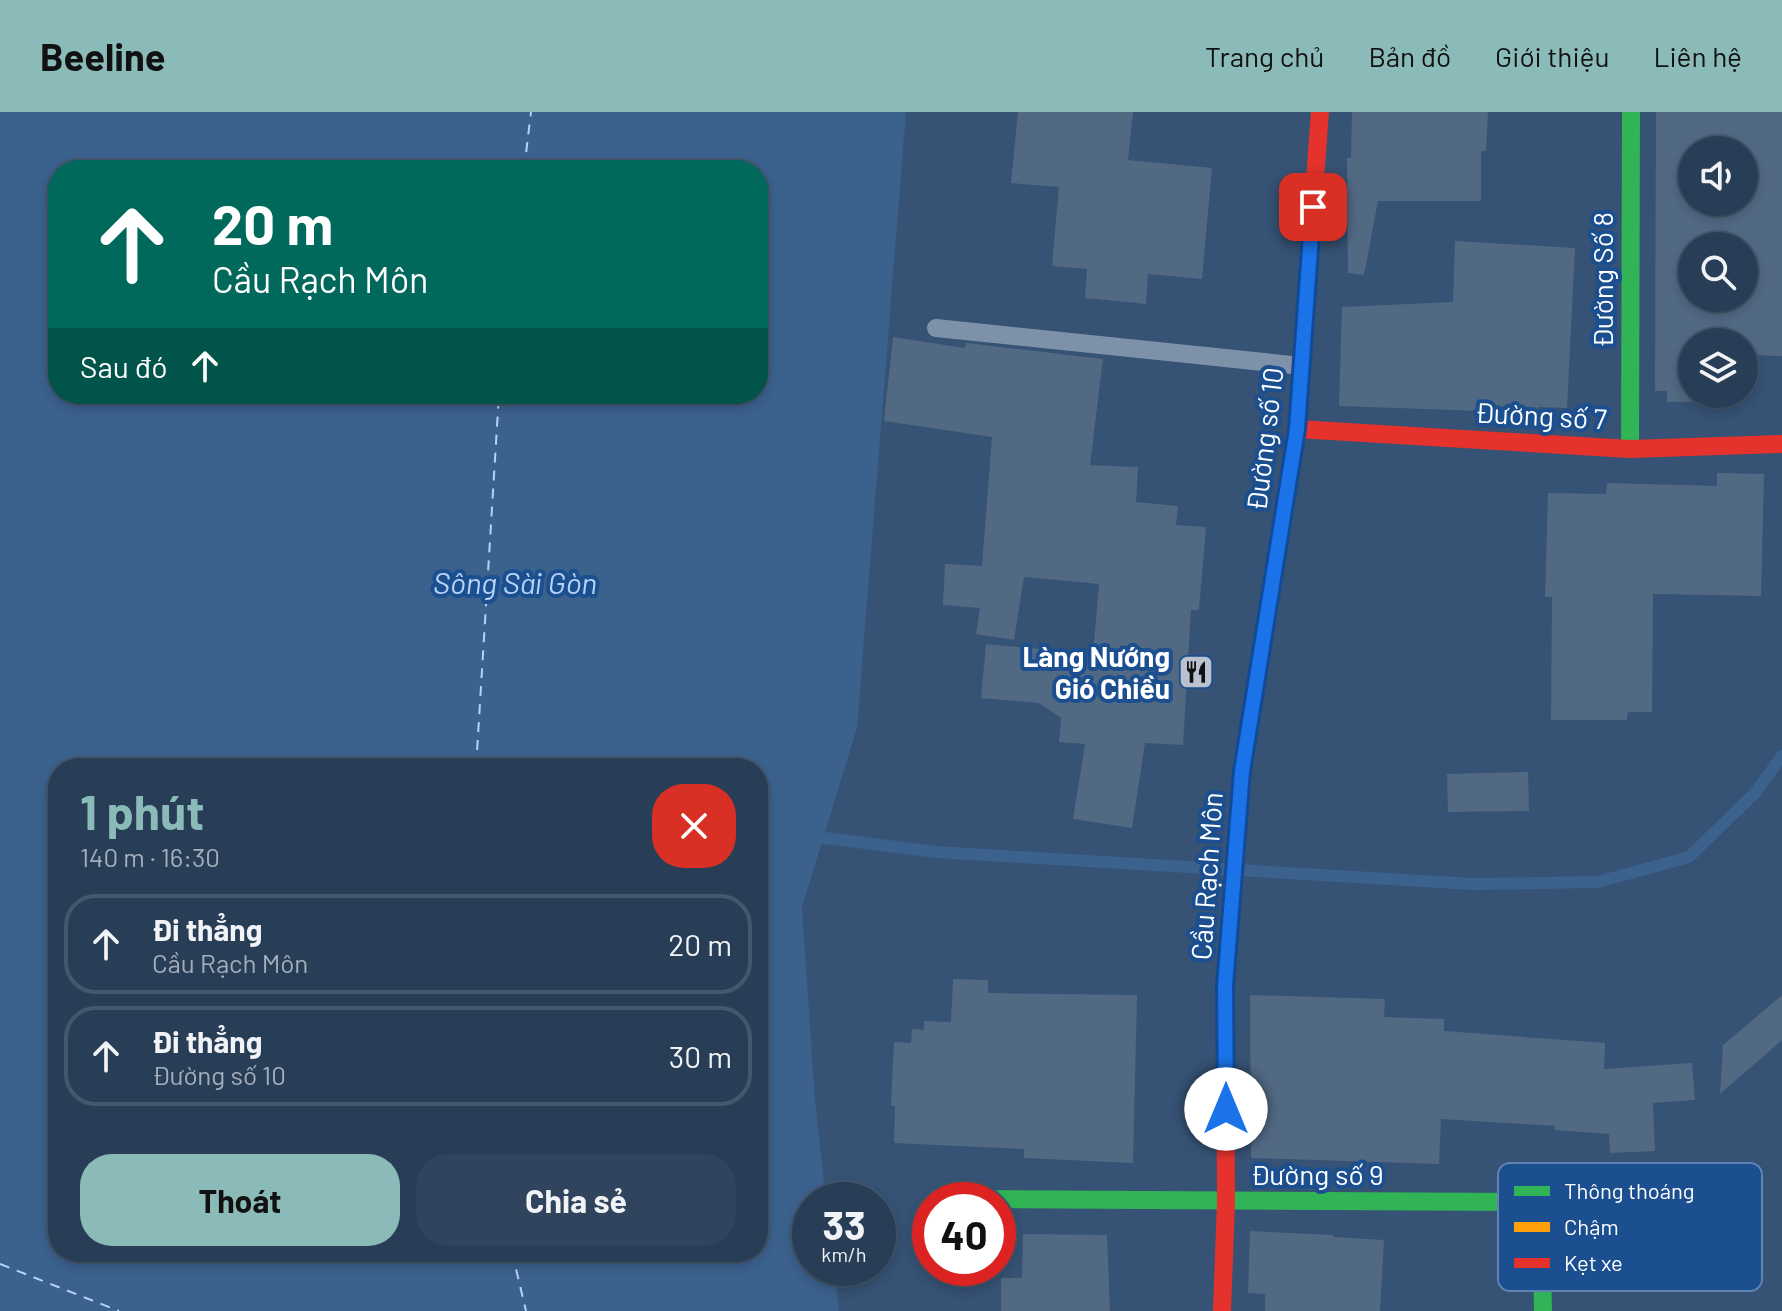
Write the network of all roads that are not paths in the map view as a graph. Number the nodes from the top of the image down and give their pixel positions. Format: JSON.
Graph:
{"nodes":[{"id":1,"x":1320,"y":112,"type":"edge"},
{"id":2,"x":1631,"y":112,"type":"edge"},
{"id":3,"x":936,"y":328,"type":"dead end"},
{"id":4,"x":1302,"y":366,"type":"junction"},
{"id":5,"x":1297,"y":429,"type":"junction"},
{"id":6,"x":1782,"y":444,"type":"edge"},
{"id":7,"x":1630,"y":449,"type":"junction"},
{"id":8,"x":1242,"y":771,"type":"joint"},
{"id":9,"x":1016,"y":1200,"type":"edge"},
{"id":10,"x":1226,"y":1202,"type":"junction"},
{"id":11,"x":1498,"y":1202,"type":"edge"},
{"id":12,"x":1543,"y":1291,"type":"edge"},
{"id":13,"x":1222,"y":1311,"type":"edge"},
{"id":14,"x":1543,"y":1311,"type":"edge"}],
"edges":[{"from":1,"to":4,"type":"street","name":"Đường số 10"},
{"from":2,"to":7,"type":"street","name":"Đường Số 8"},
{"from":3,"to":4,"type":"lane"},
{"from":4,"to":5,"type":"street","name":"Đường số 10"},
{"from":5,"to":7,"type":"street","name":"Đường số 7"},
{"from":5,"to":8,"type":"street","name":"Đường số 10"},
{"from":6,"to":7,"type":"street","name":"Đường số 7"},
{"from":8,"to":10,"type":"street","name":"Cầu Rạch Môn"},
{"from":9,"to":10,"type":"street","name":"Đường số 9"},
{"from":10,"to":11,"type":"street","name":"Đường số 9"},
{"from":10,"to":13,"type":"street"},
{"from":12,"to":14,"type":"street","name":"Đường số 9"}]}
